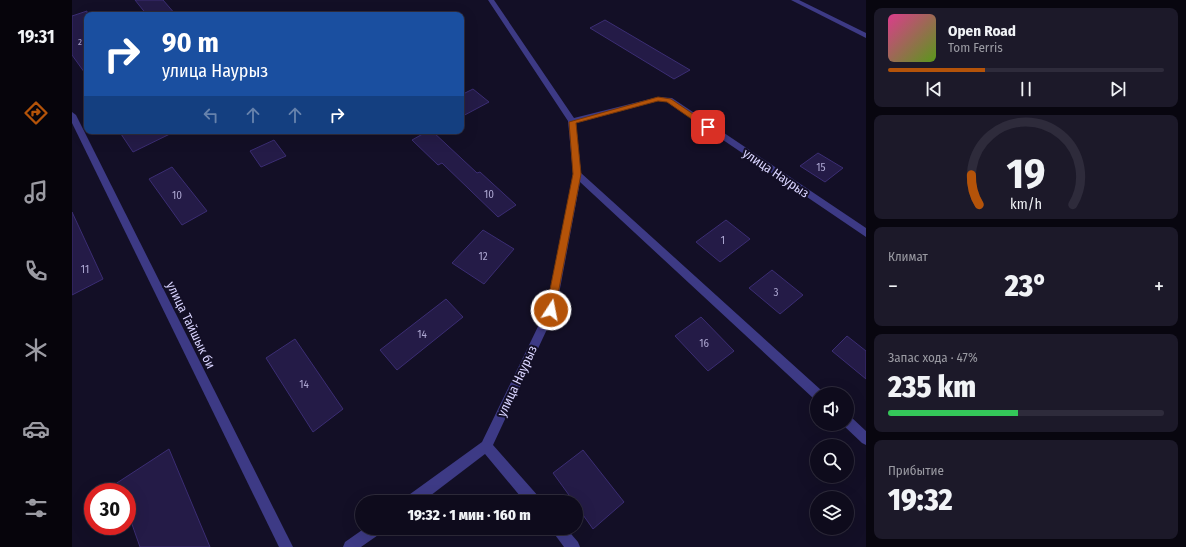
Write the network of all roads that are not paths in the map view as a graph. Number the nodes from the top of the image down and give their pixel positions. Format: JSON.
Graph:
{"nodes":[{"id":1,"x":491,"y":0,"type":"edge"},
{"id":2,"x":794,"y":0,"type":"edge"},
{"id":3,"x":866,"y":36,"type":"edge"},
{"id":4,"x":72,"y":115,"type":"edge"},
{"id":5,"x":572,"y":122,"type":"junction"},
{"id":6,"x":577,"y":174,"type":"junction"},
{"id":7,"x":866,"y":233,"type":"edge"},
{"id":8,"x":810,"y":388,"type":"edge"},
{"id":9,"x":854,"y":428,"type":"edge"},
{"id":10,"x":866,"y":439,"type":"edge"},
{"id":11,"x":486,"y":446,"type":"junction"},
{"id":12,"x":420,"y":495,"type":"edge"},
{"id":13,"x":528,"y":495,"type":"edge"},
{"id":14,"x":366,"y":535,"type":"edge"},
{"id":15,"x":562,"y":535,"type":"edge"},
{"id":16,"x":286,"y":547,"type":"edge"},
{"id":17,"x":350,"y":547,"type":"edge"},
{"id":18,"x":573,"y":547,"type":"edge"}],
"edges":[{"from":1,"to":5,"type":"street","name":"улица Наурыз"},
{"from":2,"to":3,"type":"street"},
{"from":4,"to":16,"type":"street","name":"улица Тайшык би"},
{"from":5,"to":6,"type":"street","name":"улица Наурыз"},
{"from":5,"to":7,"type":"street","name":"улица Наурыз"},
{"from":6,"to":8,"type":"street"},
{"from":6,"to":11,"type":"street","name":"улица Наурыз"},
{"from":9,"to":10,"type":"street"},
{"from":11,"to":12,"type":"street"},
{"from":11,"to":13,"type":"street"},
{"from":14,"to":17,"type":"street"},
{"from":15,"to":18,"type":"street"}]}
